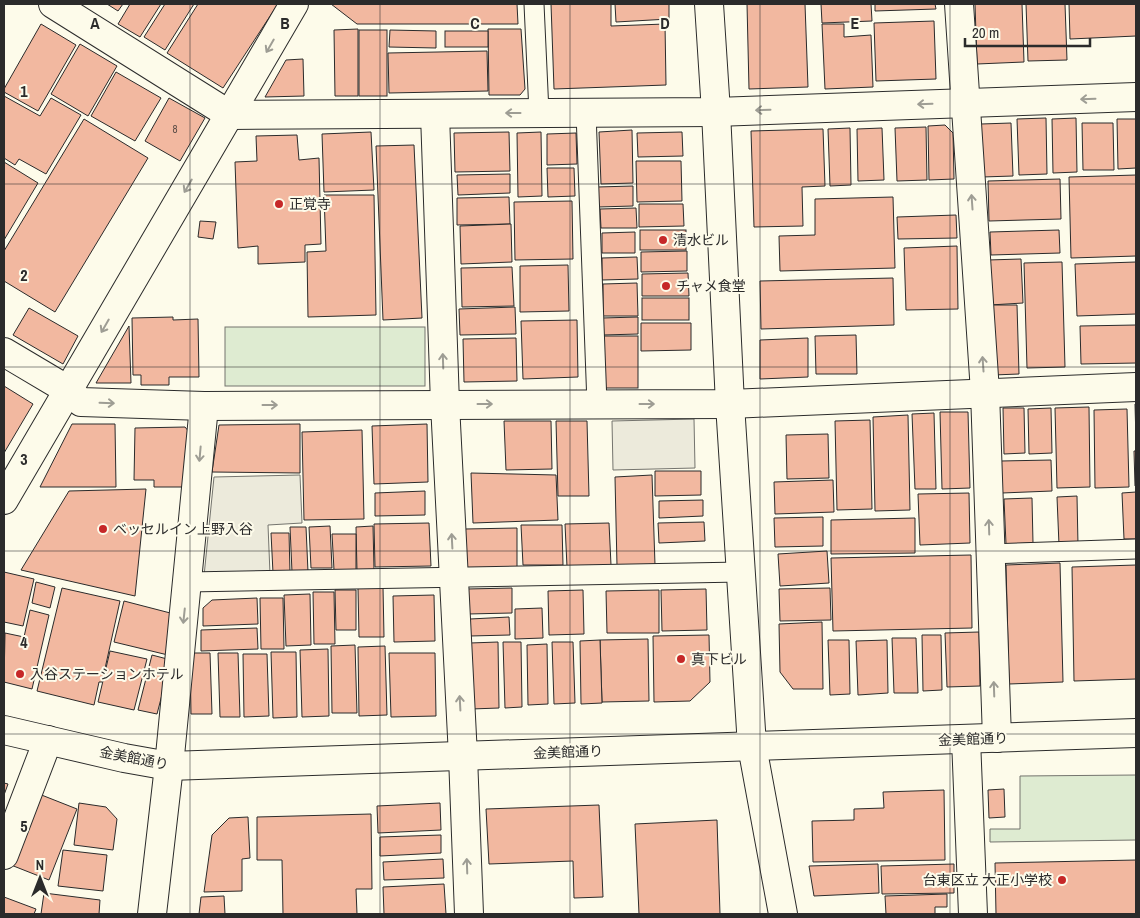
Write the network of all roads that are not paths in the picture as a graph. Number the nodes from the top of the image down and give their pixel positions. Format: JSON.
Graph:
{"nodes":[{"id":1,"x":53,"y":4,"type":"edge"},
{"id":2,"x":294,"y":4,"type":"edge"},
{"id":3,"x":534,"y":4,"type":"edge"},
{"id":4,"x":709,"y":4,"type":"edge"},
{"id":5,"x":960,"y":4,"type":"edge"},
{"id":6,"x":1136,"y":97,"type":"edge"},
{"id":7,"x":965,"y":102,"type":"junction"},
{"id":8,"x":716,"y":112,"type":"junction"},
{"id":9,"x":540,"y":113,"type":"junction"},
{"id":10,"x":586,"y":113,"type":"junction"},
{"id":11,"x":435,"y":114,"type":"junction"},
{"id":12,"x":230,"y":115,"type":"junction"},
{"id":13,"x":4,"y":352,"type":"edge"},
{"id":14,"x":1136,"y":387,"type":"edge"},
{"id":15,"x":68,"y":390,"type":"junction"},
{"id":16,"x":985,"y":392,"type":"junction"},
{"id":17,"x":445,"y":404,"type":"junction"},
{"id":18,"x":597,"y":404,"type":"junction"},
{"id":19,"x":730,"y":404,"type":"junction"},
{"id":20,"x":204,"y":406,"type":"junction"},
{"id":21,"x":4,"y":500,"type":"edge"},
{"id":22,"x":1136,"y":549,"type":"edge"},
{"id":23,"x":990,"y":554,"type":"junction"},
{"id":24,"x":741,"y":572,"type":"junction"},
{"id":25,"x":454,"y":577,"type":"junction"},
{"id":26,"x":188,"y":582,"type":"junction"},
{"id":27,"x":4,"y":730,"type":"edge"},
{"id":28,"x":1136,"y":733,"type":"edge"},
{"id":29,"x":997,"y":738,"type":"junction"},
{"id":30,"x":966,"y":739,"type":"junction"},
{"id":31,"x":48,"y":740,"type":"junction"},
{"id":32,"x":752,"y":746,"type":"junction"},
{"id":33,"x":463,"y":756,"type":"junction"},
{"id":34,"x":169,"y":766,"type":"junction"},
{"id":35,"x":4,"y":855,"type":"edge"},
{"id":36,"x":152,"y":914,"type":"edge"},
{"id":37,"x":469,"y":914,"type":"edge"},
{"id":38,"x":784,"y":914,"type":"edge"},
{"id":39,"x":973,"y":914,"type":"edge"}],
"edges":[{"from":1,"to":12,"type":"street"},
{"from":2,"to":12,"type":"street","one_way":true},
{"from":3,"to":9,"type":"lane"},
{"from":4,"to":8,"type":"street"},
{"from":5,"to":7,"type":"street"},
{"from":6,"to":7,"type":"street","one_way":true},
{"from":7,"to":8,"type":"street","one_way":true},
{"from":16,"to":7,"type":"street","one_way":true},
{"from":8,"to":10,"type":"street"},
{"from":8,"to":19,"type":"street"},
{"from":9,"to":10,"type":"street"},
{"from":9,"to":11,"type":"street","one_way":true},
{"from":10,"to":18,"type":"lane"},
{"from":11,"to":12,"type":"street"},
{"from":17,"to":11,"type":"street","one_way":true},
{"from":12,"to":15,"type":"street","one_way":true},
{"from":13,"to":15,"type":"street"},
{"from":14,"to":16,"type":"street"},
{"from":15,"to":20,"type":"street","one_way":true},
{"from":15,"to":21,"type":"street"},
{"from":16,"to":19,"type":"street"},
{"from":23,"to":16,"type":"street","one_way":true},
{"from":17,"to":18,"type":"street","one_way":true},
{"from":20,"to":17,"type":"street","one_way":true},
{"from":25,"to":17,"type":"street","one_way":true},
{"from":18,"to":19,"type":"street","one_way":true},
{"from":19,"to":24,"type":"street"},
{"from":20,"to":26,"type":"street","one_way":true},
{"from":22,"to":23,"type":"lane"},
{"from":29,"to":23,"type":"street","one_way":true},
{"from":24,"to":25,"type":"lane"},
{"from":24,"to":32,"type":"street"},
{"from":25,"to":26,"type":"lane"},
{"from":33,"to":25,"type":"street","one_way":true},
{"from":26,"to":34,"type":"street","one_way":true},
{"from":27,"to":31,"type":"street","name":"金美館通り"},
{"from":28,"to":29,"type":"street","name":"金美館通り"},
{"from":29,"to":30,"type":"street","name":"金美館通り"},
{"from":30,"to":32,"type":"street","name":"金美館通り"},
{"from":30,"to":39,"type":"street"},
{"from":31,"to":34,"type":"street","name":"金美館通り"},
{"from":31,"to":35,"type":"street"},
{"from":32,"to":33,"type":"street","name":"金美館通り"},
{"from":32,"to":38,"type":"street"},
{"from":33,"to":34,"type":"street","name":"金美館通り"},
{"from":37,"to":33,"type":"street","one_way":true},
{"from":34,"to":36,"type":"street"}]}
